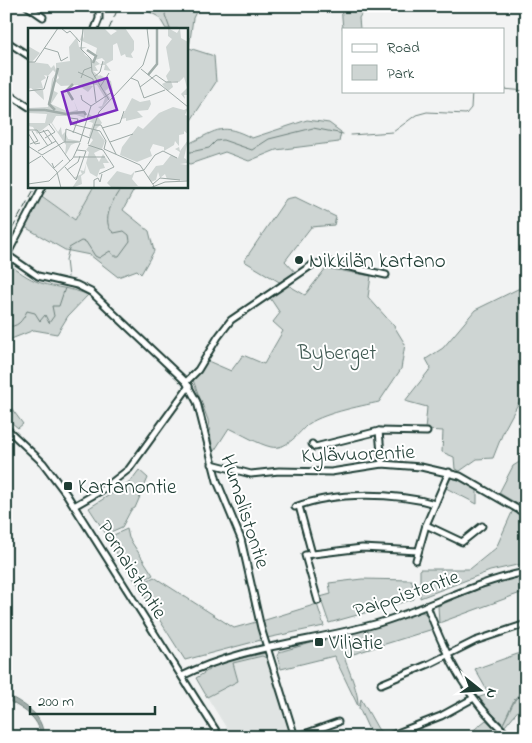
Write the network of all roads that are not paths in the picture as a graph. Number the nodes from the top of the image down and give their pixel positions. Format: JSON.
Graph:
{"nodes":[{"id":1,"x":27,"y":6,"type":"edge"},
{"id":2,"x":99,"y":13,"type":"dead end"},
{"id":3,"x":43,"y":16,"type":"dead end"},
{"id":4,"x":95,"y":28,"type":"edge"},
{"id":5,"x":6,"y":41,"type":"edge"},
{"id":6,"x":28,"y":55,"type":"edge"},
{"id":7,"x":6,"y":92,"type":"edge"},
{"id":8,"x":28,"y":106,"type":"edge"},
{"id":9,"x":42,"y":188,"type":"edge"},
{"id":10,"x":7,"y":255,"type":"edge"},
{"id":11,"x":386,"y":275,"type":"dead end"},
{"id":12,"x":187,"y":384,"type":"junction"},
{"id":13,"x":6,"y":428,"type":"edge"},
{"id":14,"x":379,"y":431,"type":"junction"},
{"id":15,"x":427,"y":432,"type":"dead end"},
{"id":16,"x":312,"y":444,"type":"dead end"},
{"id":17,"x":212,"y":464,"type":"junction"},
{"id":18,"x":382,"y":464,"type":"junction"},
{"id":19,"x":449,"y":472,"type":"junction"},
{"id":20,"x":435,"y":504,"type":"junction"},
{"id":21,"x":74,"y":506,"type":"junction"},
{"id":22,"x":526,"y":514,"type":"edge"},
{"id":23,"x":426,"y":525,"type":"junction"},
{"id":24,"x":482,"y":526,"type":"dead end"},
{"id":25,"x":418,"y":551,"type":"junction"},
{"id":26,"x":312,"y":554,"type":"junction"},
{"id":27,"x":416,"y":560,"type":"dead end"},
{"id":28,"x":526,"y":572,"type":"edge"},
{"id":29,"x":318,"y":601,"type":"dead end"},
{"id":30,"x":427,"y":606,"type":"junction"},
{"id":31,"x":526,"y":624,"type":"edge"},
{"id":32,"x":268,"y":648,"type":"junction"},
{"id":33,"x":446,"y":656,"type":"junction"},
{"id":34,"x":182,"y":676,"type":"junction"},
{"id":35,"x":381,"y":684,"type":"dead end"},
{"id":36,"x":472,"y":699,"type":"junction"},
{"id":37,"x":338,"y":722,"type":"dead end"},
{"id":38,"x":392,"y":735,"type":"dead end"},
{"id":39,"x":220,"y":737,"type":"edge"},
{"id":40,"x":296,"y":737,"type":"edge"},
{"id":41,"x":510,"y":737,"type":"edge"}],
"edges":[{"from":1,"to":3,"type":"street"},
{"from":2,"to":4,"type":"street"},
{"from":5,"to":6,"type":"street"},
{"from":7,"to":8,"type":"street"},
{"from":9,"to":10,"type":"street"},
{"from":10,"to":12,"type":"street"},
{"from":11,"to":12,"type":"street"},
{"from":12,"to":17,"type":"street","name":"Humalistontie"},
{"from":12,"to":21,"type":"street"},
{"from":13,"to":21,"type":"street","name":"Pornaistentie"},
{"from":14,"to":15,"type":"street"},
{"from":14,"to":16,"type":"street"},
{"from":14,"to":18,"type":"street"},
{"from":17,"to":18,"type":"street","name":"Kylävuorentie"},
{"from":17,"to":32,"type":"street","name":"Humalistontie"},
{"from":18,"to":19,"type":"street","name":"Kylävuorentie"},
{"from":19,"to":20,"type":"street"},
{"from":19,"to":22,"type":"street","name":"Kylävuorentie"},
{"from":20,"to":23,"type":"street"},
{"from":20,"to":26,"type":"street"},
{"from":21,"to":34,"type":"street","name":"Pornaistentie"},
{"from":23,"to":24,"type":"street"},
{"from":23,"to":25,"type":"street"},
{"from":25,"to":26,"type":"street"},
{"from":25,"to":27,"type":"street"},
{"from":26,"to":29,"type":"street"},
{"from":28,"to":30,"type":"street","name":"Paippistentie"},
{"from":30,"to":32,"type":"street","name":"Paippistentie"},
{"from":30,"to":33,"type":"street"},
{"from":31,"to":33,"type":"street"},
{"from":32,"to":34,"type":"street","name":"Paippistentie"},
{"from":32,"to":40,"type":"street"},
{"from":33,"to":35,"type":"street"},
{"from":33,"to":36,"type":"street"},
{"from":34,"to":39,"type":"street","name":"Pornaistentie"},
{"from":36,"to":38,"type":"street"},
{"from":36,"to":41,"type":"street"},
{"from":37,"to":40,"type":"street"}]}
